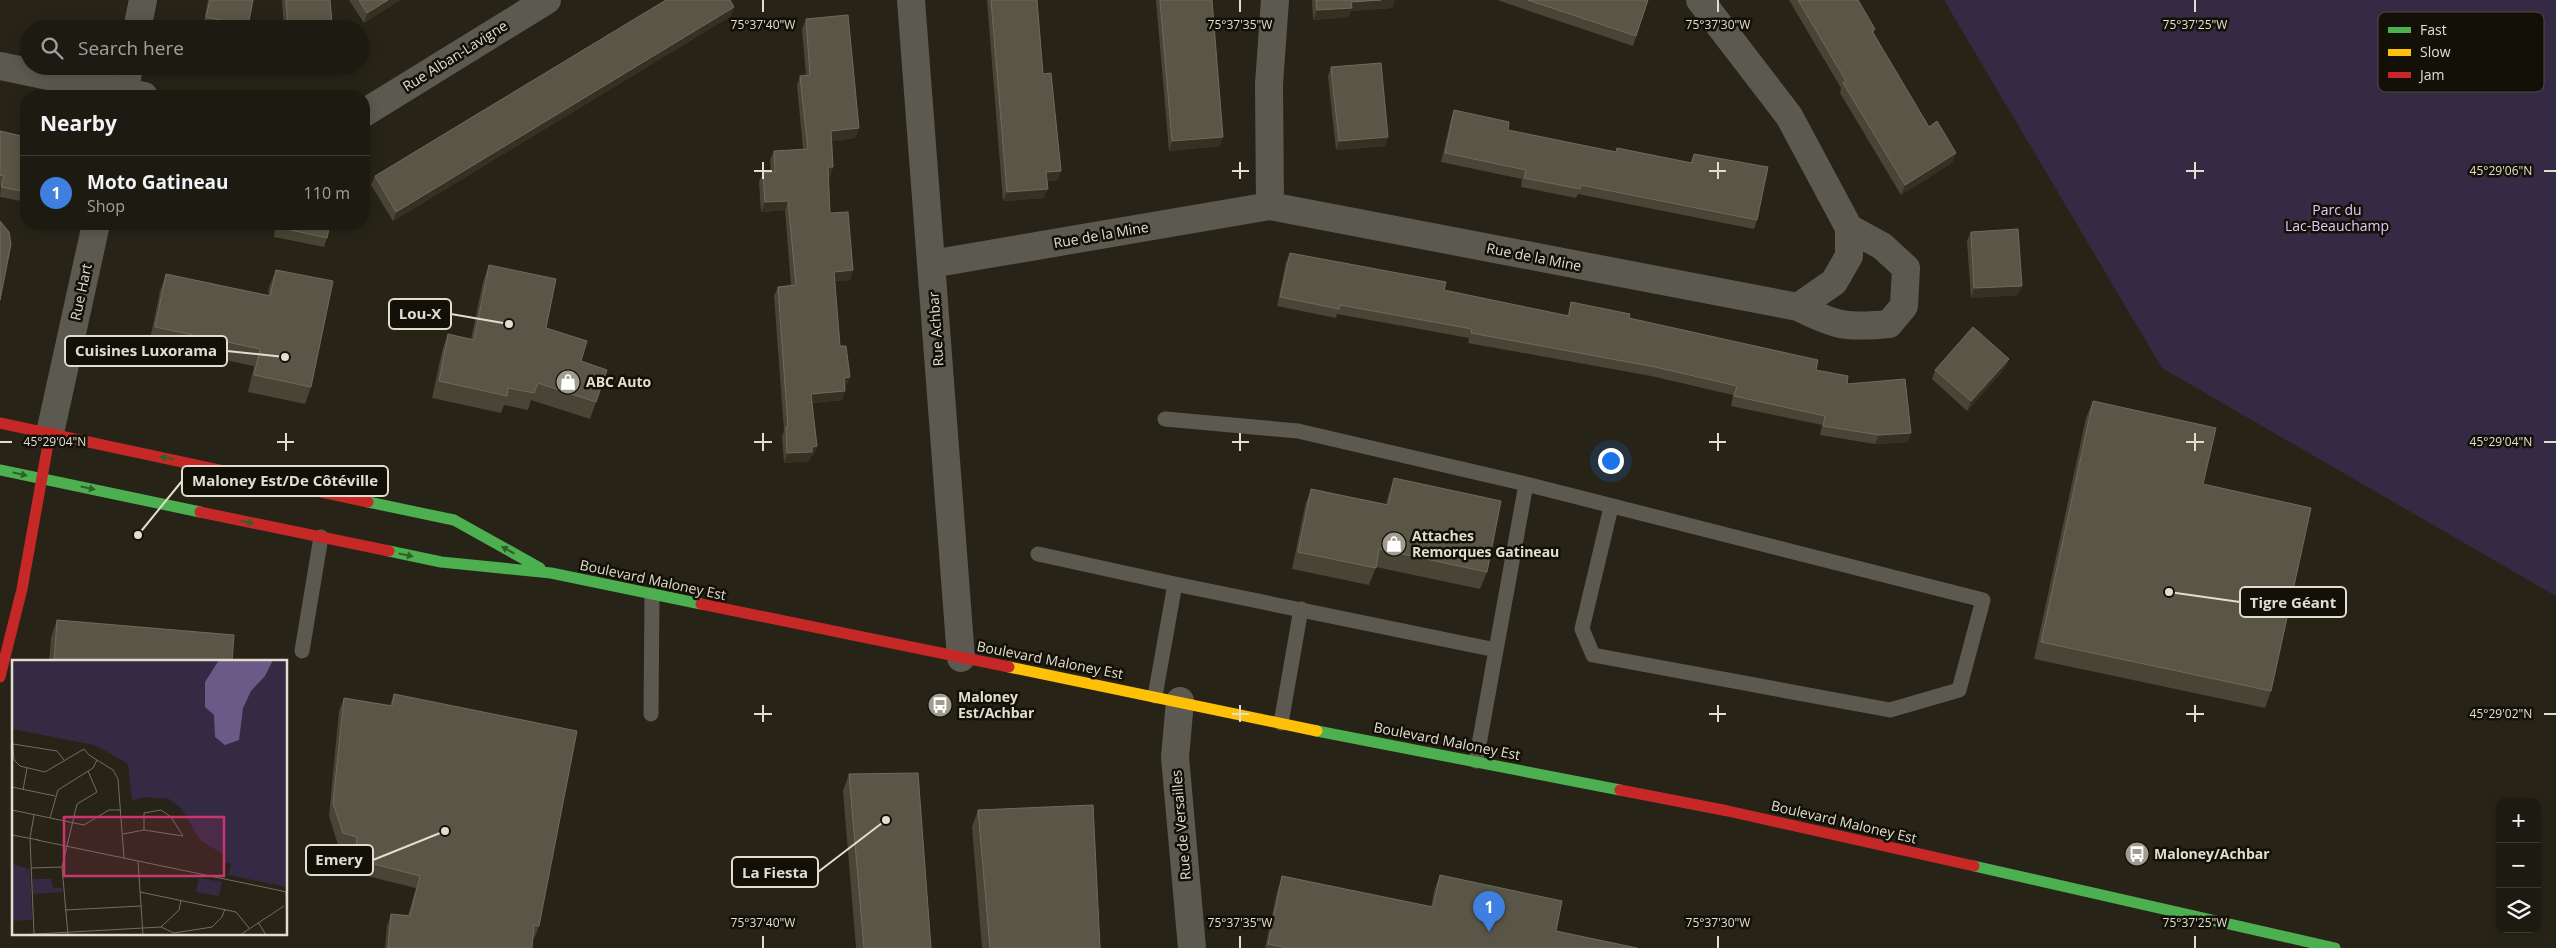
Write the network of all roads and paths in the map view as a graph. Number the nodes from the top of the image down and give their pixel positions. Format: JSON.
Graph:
{"nodes":[{"id":1,"x":143,"y":0,"type":"edge"},
{"id":2,"x":546,"y":0,"type":"edge"},
{"id":3,"x":911,"y":0,"type":"edge"},
{"id":4,"x":1275,"y":0,"type":"edge"},
{"id":5,"x":1700,"y":0,"type":"edge"},
{"id":6,"x":139,"y":20,"type":"edge"},
{"id":7,"x":0,"y":66,"type":"edge"},
{"id":8,"x":20,"y":70,"type":"edge"},
{"id":9,"x":41,"y":75,"type":"edge"},
{"id":10,"x":130,"y":75,"type":"edge"},
{"id":11,"x":108,"y":90,"type":"edge"},
{"id":12,"x":131,"y":90,"type":"edge"},
{"id":13,"x":370,"y":109,"type":"edge"},
{"id":14,"x":1270,"y":206,"type":"junction"},
{"id":15,"x":1849,"y":228,"type":"junction"},
{"id":16,"x":95,"y":230,"type":"edge"},
{"id":17,"x":931,"y":264,"type":"junction"},
{"id":18,"x":1798,"y":308,"type":"junction"},
{"id":19,"x":1165,"y":419,"type":"dead end"},
{"id":20,"x":0,"y":423,"type":"edge"},
{"id":21,"x":50,"y":433,"type":"junction"},
{"id":22,"x":0,"y":470,"type":"edge"},
{"id":23,"x":40,"y":478,"type":"junction"},
{"id":24,"x":1526,"y":484,"type":"junction"},
{"id":25,"x":1611,"y":507,"type":"junction"},
{"id":26,"x":321,"y":537,"type":"junction"},
{"id":27,"x":1038,"y":554,"type":"dead end"},
{"id":28,"x":550,"y":573,"type":"junction"},
{"id":29,"x":1175,"y":584,"type":"junction"},
{"id":30,"x":652,"y":595,"type":"junction"},
{"id":31,"x":1301,"y":609,"type":"junction"},
{"id":32,"x":1496,"y":650,"type":"junction"},
{"id":33,"x":302,"y":651,"type":"dead end"},
{"id":34,"x":961,"y":658,"type":"junction"},
{"id":35,"x":0,"y":677,"type":"edge"},
{"id":36,"x":1167,"y":699,"type":"junction"},
{"id":37,"x":651,"y":714,"type":"dead end"},
{"id":38,"x":1281,"y":723,"type":"junction"},
{"id":39,"x":1476,"y":761,"type":"junction"},
{"id":40,"x":1192,"y":948,"type":"edge"},
{"id":41,"x":2336,"y":948,"type":"edge"}],
"edges":[{"from":1,"to":6,"type":"street"},
{"from":2,"to":13,"type":"street","name":"Rue Alban-Lavigne"},
{"from":3,"to":17,"type":"street","name":"Rue Achbar"},
{"from":4,"to":14,"type":"street"},
{"from":5,"to":15,"type":"street"},
{"from":7,"to":8,"type":"street"},
{"from":9,"to":11,"type":"street"},
{"from":10,"to":12,"type":"street"},
{"from":14,"to":17,"type":"street","name":"Rue de la Mine"},
{"from":14,"to":18,"type":"street","name":"Rue de la Mine"},
{"from":15,"to":18,"type":"street"},
{"from":15,"to":18,"type":"street","name":"Rue de la Mine"},
{"from":16,"to":21,"type":"street","name":"Rue Hart"},
{"from":17,"to":34,"type":"street","name":"Rue Achbar"},
{"from":19,"to":24,"type":"lane"},
{"from":20,"to":21,"type":"main road","name":"Boulevard Maloney Est"},
{"from":21,"to":23,"type":"main road","name":"Rue Hart"},
{"from":28,"to":21,"type":"main road","name":"Boulevard Maloney Est","one_way":true},
{"from":22,"to":23,"type":"main road","name":"Boulevard Maloney Est","one_way":true},
{"from":23,"to":26,"type":"main road","name":"Boulevard Maloney Est","one_way":true},
{"from":23,"to":35,"type":"main road","name":"Rue Hart"},
{"from":24,"to":25,"type":"lane"},
{"from":24,"to":32,"type":"lane"},
{"from":25,"to":25,"type":"lane"},
{"from":26,"to":28,"type":"main road","name":"Boulevard Maloney Est","one_way":true},
{"from":26,"to":33,"type":"lane"},
{"from":27,"to":29,"type":"lane"},
{"from":28,"to":30,"type":"main road","name":"Boulevard Maloney Est"},
{"from":29,"to":31,"type":"lane"},
{"from":29,"to":36,"type":"lane"},
{"from":30,"to":34,"type":"main road","name":"Boulevard Maloney Est"},
{"from":30,"to":37,"type":"lane"},
{"from":31,"to":32,"type":"lane"},
{"from":31,"to":38,"type":"lane"},
{"from":32,"to":39,"type":"lane"},
{"from":34,"to":36,"type":"main road","name":"Boulevard Maloney Est"},
{"from":36,"to":38,"type":"main road","name":"Boulevard Maloney Est"},
{"from":36,"to":40,"type":"street","name":"Rue de Versailles"},
{"from":38,"to":39,"type":"main road","name":"Boulevard Maloney Est"},
{"from":39,"to":41,"type":"main road","name":"Boulevard Maloney Est"}]}
